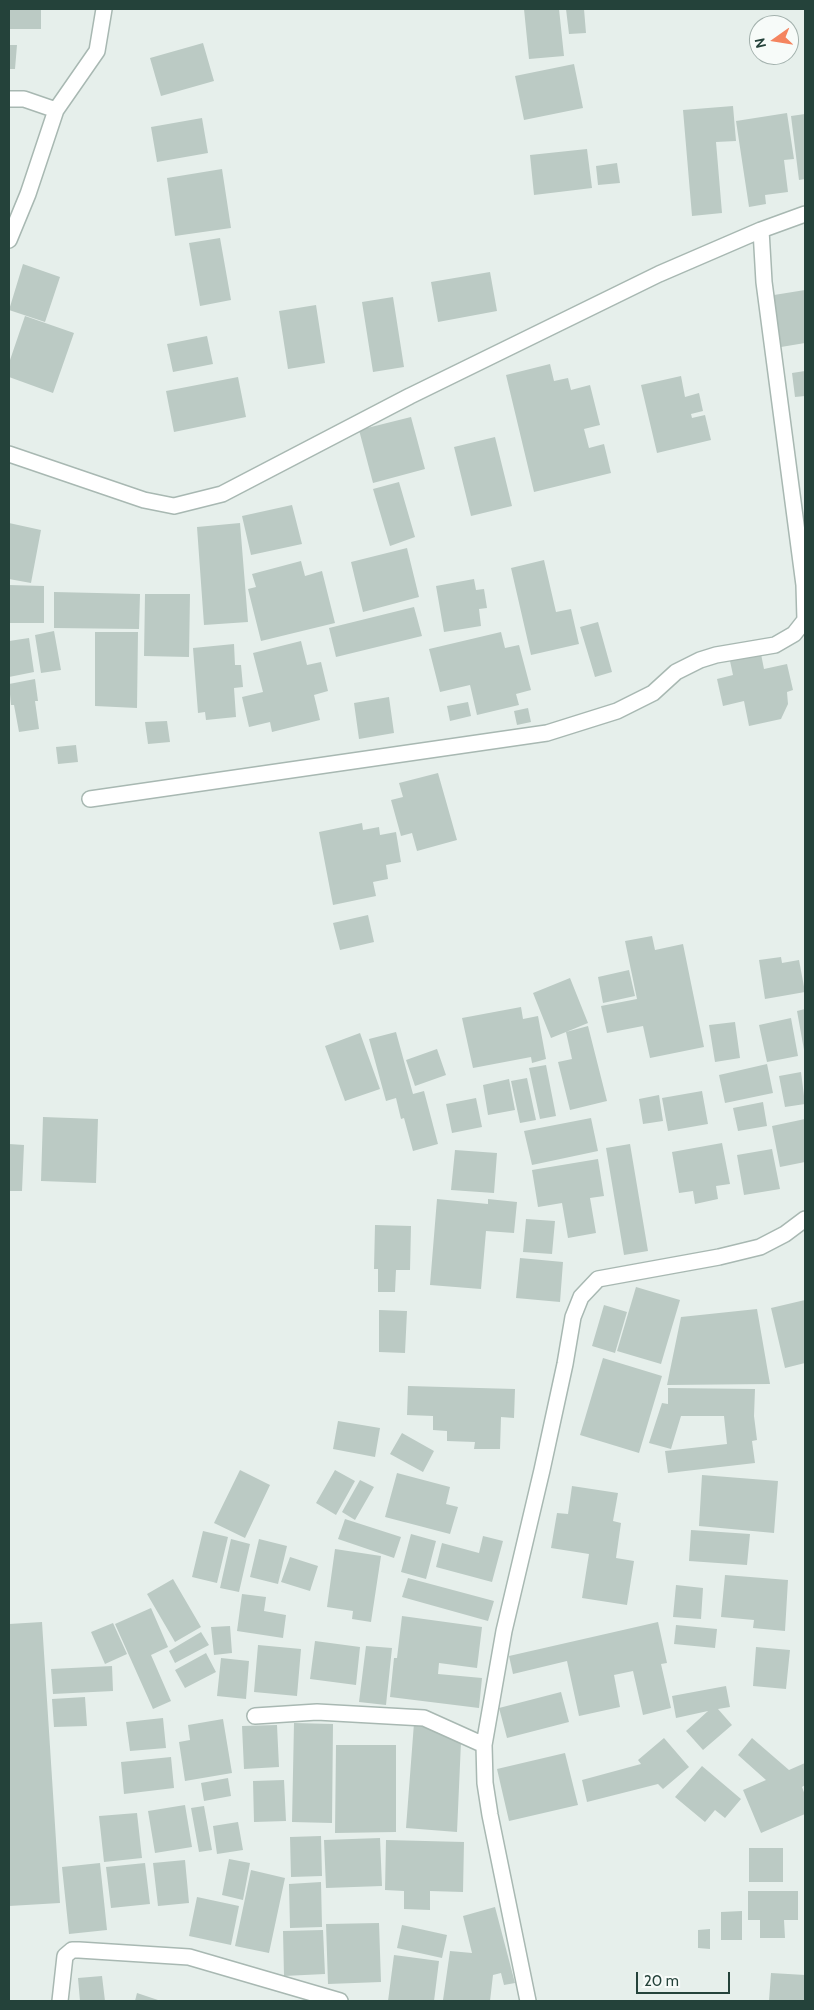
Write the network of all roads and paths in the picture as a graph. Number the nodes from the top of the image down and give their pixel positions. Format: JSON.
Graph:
{"nodes":[{"id":1,"x":104,"y":9,"type":"edge"},
{"id":2,"x":9,"y":98,"type":"edge"},
{"id":3,"x":56,"y":110,"type":"junction"},
{"id":4,"x":805,"y":214,"type":"edge"},
{"id":5,"x":761,"y":230,"type":"junction"},
{"id":6,"x":9,"y":240,"type":"edge"},
{"id":7,"x":9,"y":454,"type":"edge"},
{"id":8,"x":90,"y":799,"type":"dead end"},
{"id":9,"x":805,"y":1218,"type":"edge"},
{"id":10,"x":255,"y":1716,"type":"dead end"},
{"id":11,"x":484,"y":1745,"type":"junction"},
{"id":12,"x":60,"y":2001,"type":"edge"},
{"id":13,"x":340,"y":2001,"type":"edge"},
{"id":14,"x":528,"y":2001,"type":"edge"}],
"edges":[{"from":1,"to":3,"type":"street"},
{"from":2,"to":3,"type":"street"},
{"from":3,"to":6,"type":"street"},
{"from":4,"to":5,"type":"street"},
{"from":5,"to":7,"type":"street"},
{"from":5,"to":8,"type":"street"},
{"from":9,"to":11,"type":"street"},
{"from":10,"to":11,"type":"street"},
{"from":11,"to":14,"type":"street"},
{"from":12,"to":13,"type":"street"}]}
